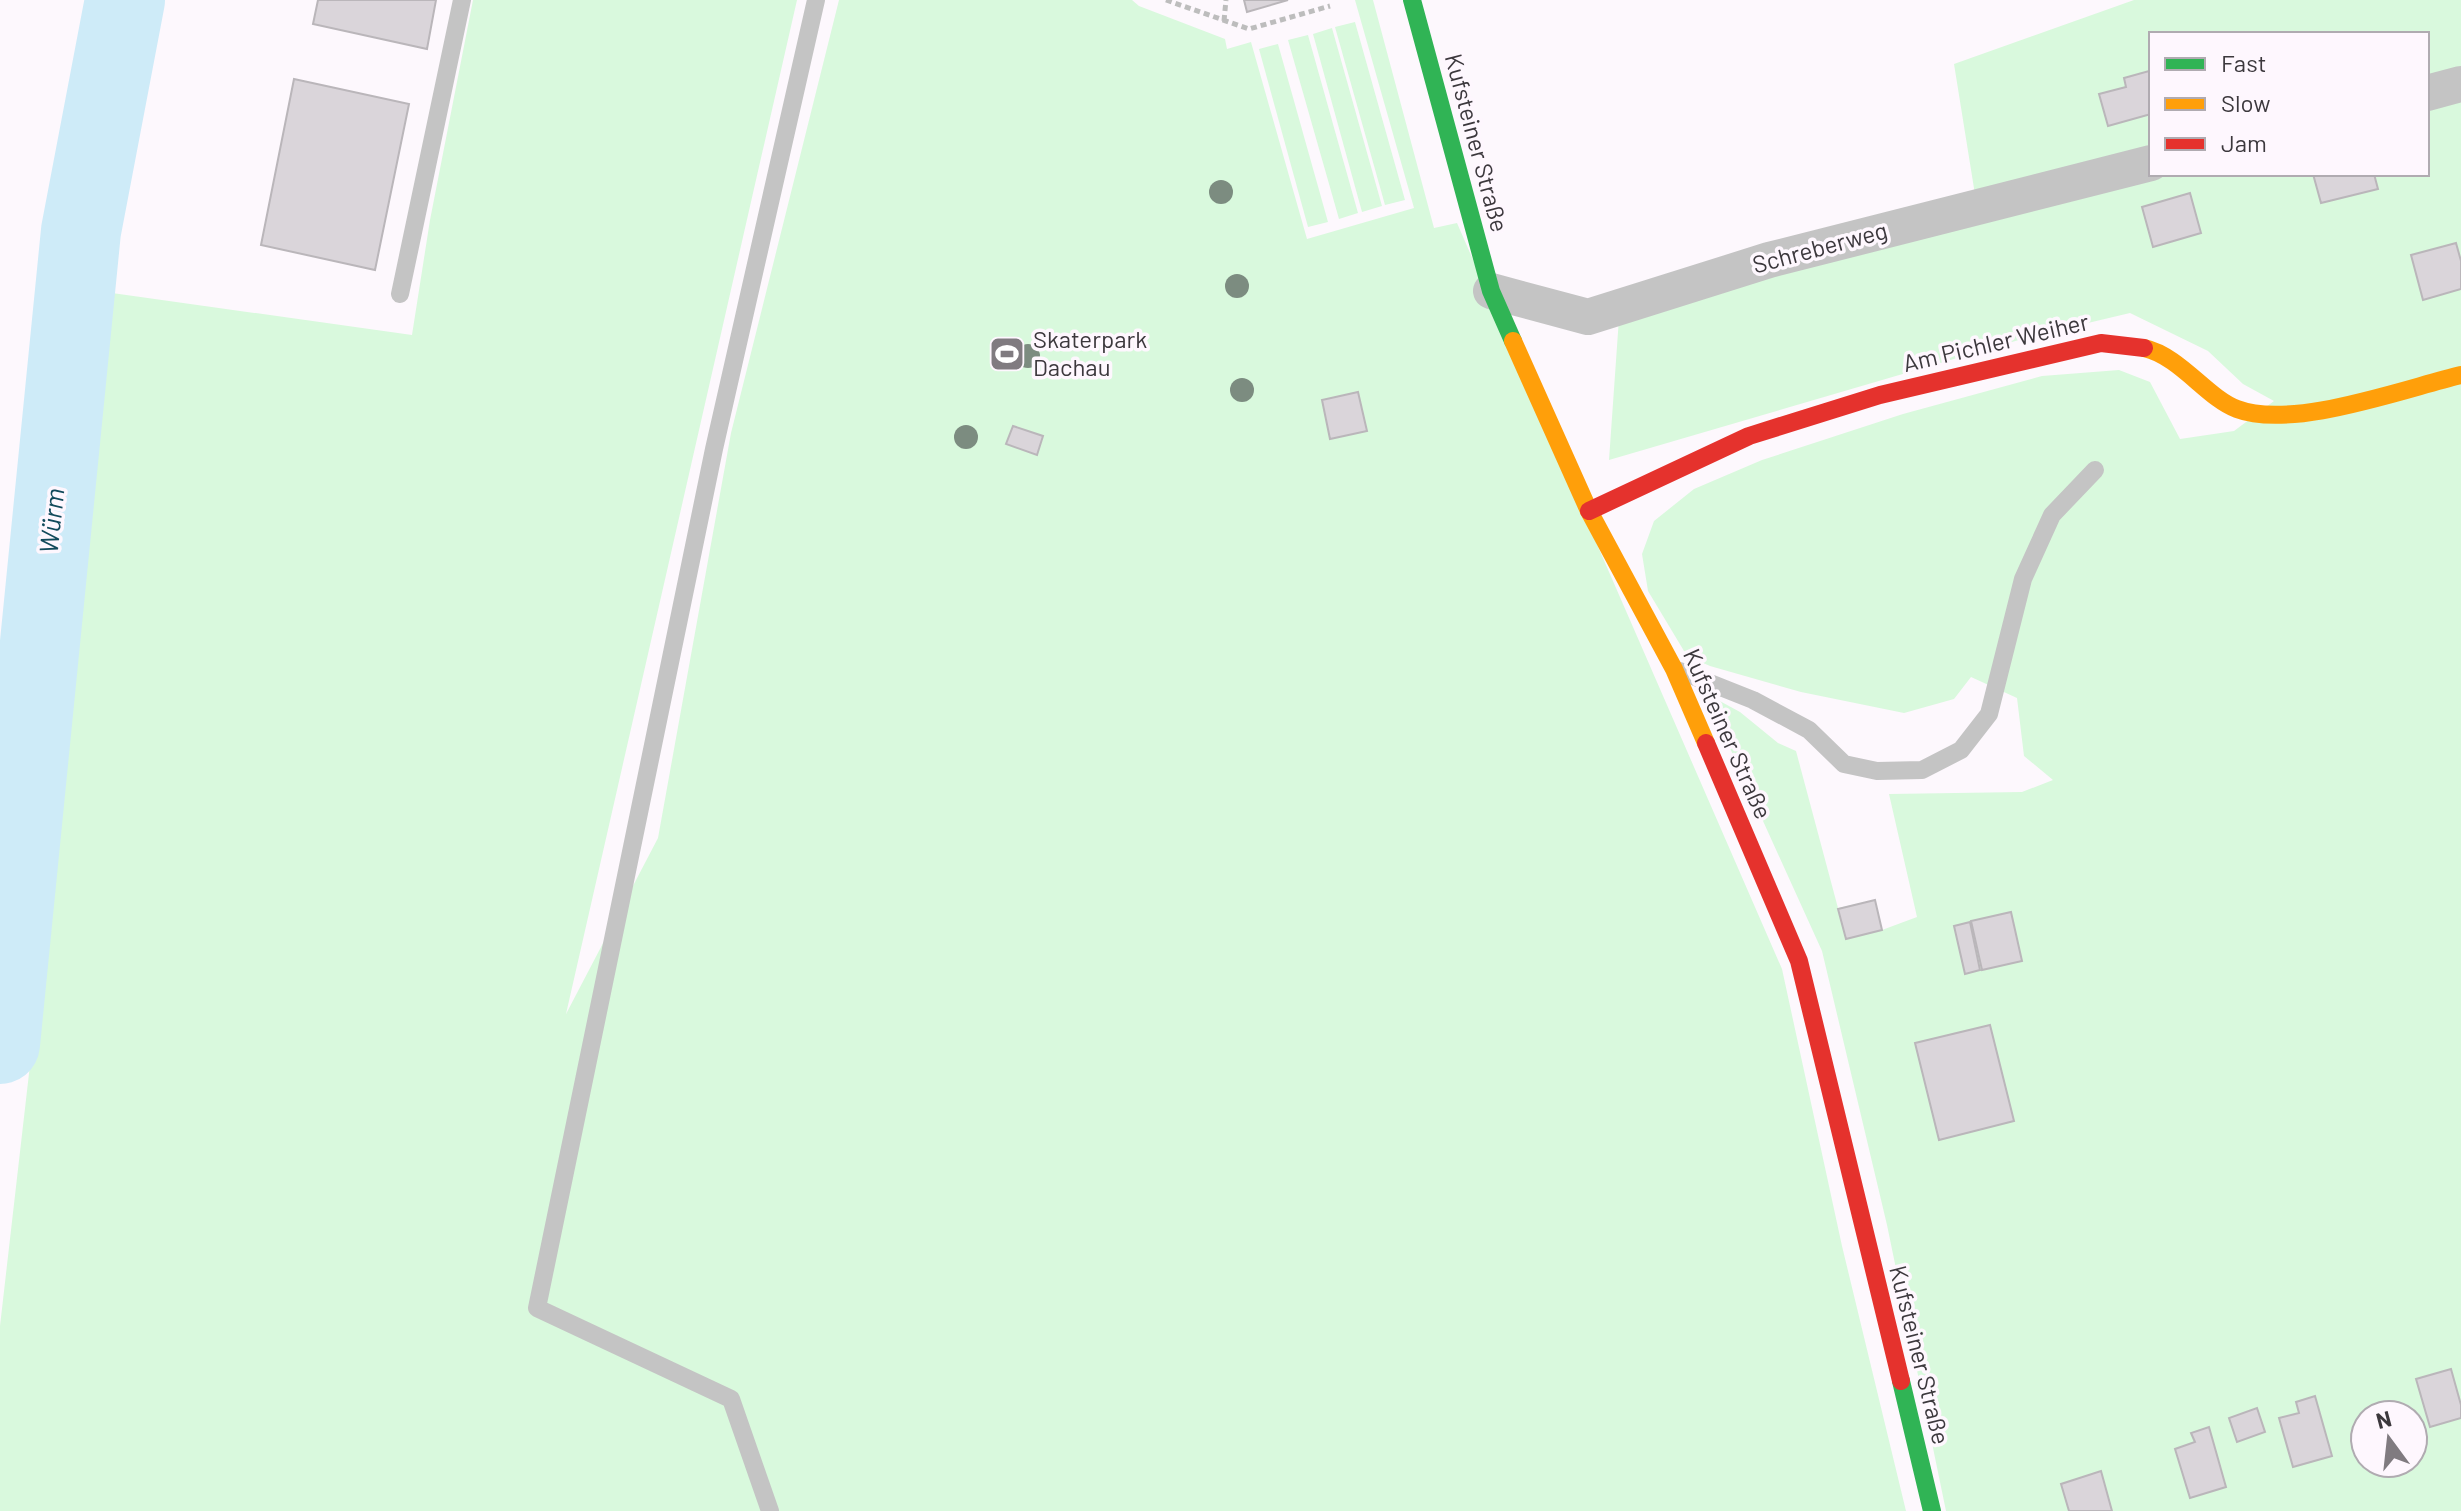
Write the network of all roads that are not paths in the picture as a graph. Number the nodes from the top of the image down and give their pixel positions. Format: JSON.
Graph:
{"nodes":[{"id":1,"x":462,"y":0,"type":"edge"},
{"id":2,"x":816,"y":0,"type":"edge"},
{"id":3,"x":1412,"y":0,"type":"edge"},
{"id":4,"x":2461,"y":84,"type":"edge"},
{"id":5,"x":2429,"y":92,"type":"edge"},
{"id":6,"x":2149,"y":164,"type":"edge"},
{"id":7,"x":1491,"y":291,"type":"junction"},
{"id":8,"x":400,"y":294,"type":"dead end"},
{"id":9,"x":2461,"y":375,"type":"edge"},
{"id":10,"x":2095,"y":470,"type":"dead end"},
{"id":11,"x":1589,"y":511,"type":"junction"},
{"id":12,"x":1674,"y":669,"type":"junction"},
{"id":13,"x":770,"y":1511,"type":"edge"},
{"id":14,"x":1932,"y":1511,"type":"edge"}],
"edges":[{"from":1,"to":8,"type":"lane"},
{"from":2,"to":13,"type":"lane"},
{"from":3,"to":7,"type":"street","name":"Kufsteiner Straße"},
{"from":4,"to":5,"type":"street"},
{"from":6,"to":7,"type":"street","name":"Schreberweg"},
{"from":7,"to":11,"type":"street","name":"Kufsteiner Straße"},
{"from":9,"to":11,"type":"street","name":"Am Pichler Weiher"},
{"from":10,"to":12,"type":"lane"},
{"from":11,"to":12,"type":"street","name":"Kufsteiner Straße"},
{"from":12,"to":14,"type":"street","name":"Kufsteiner Straße"}]}
